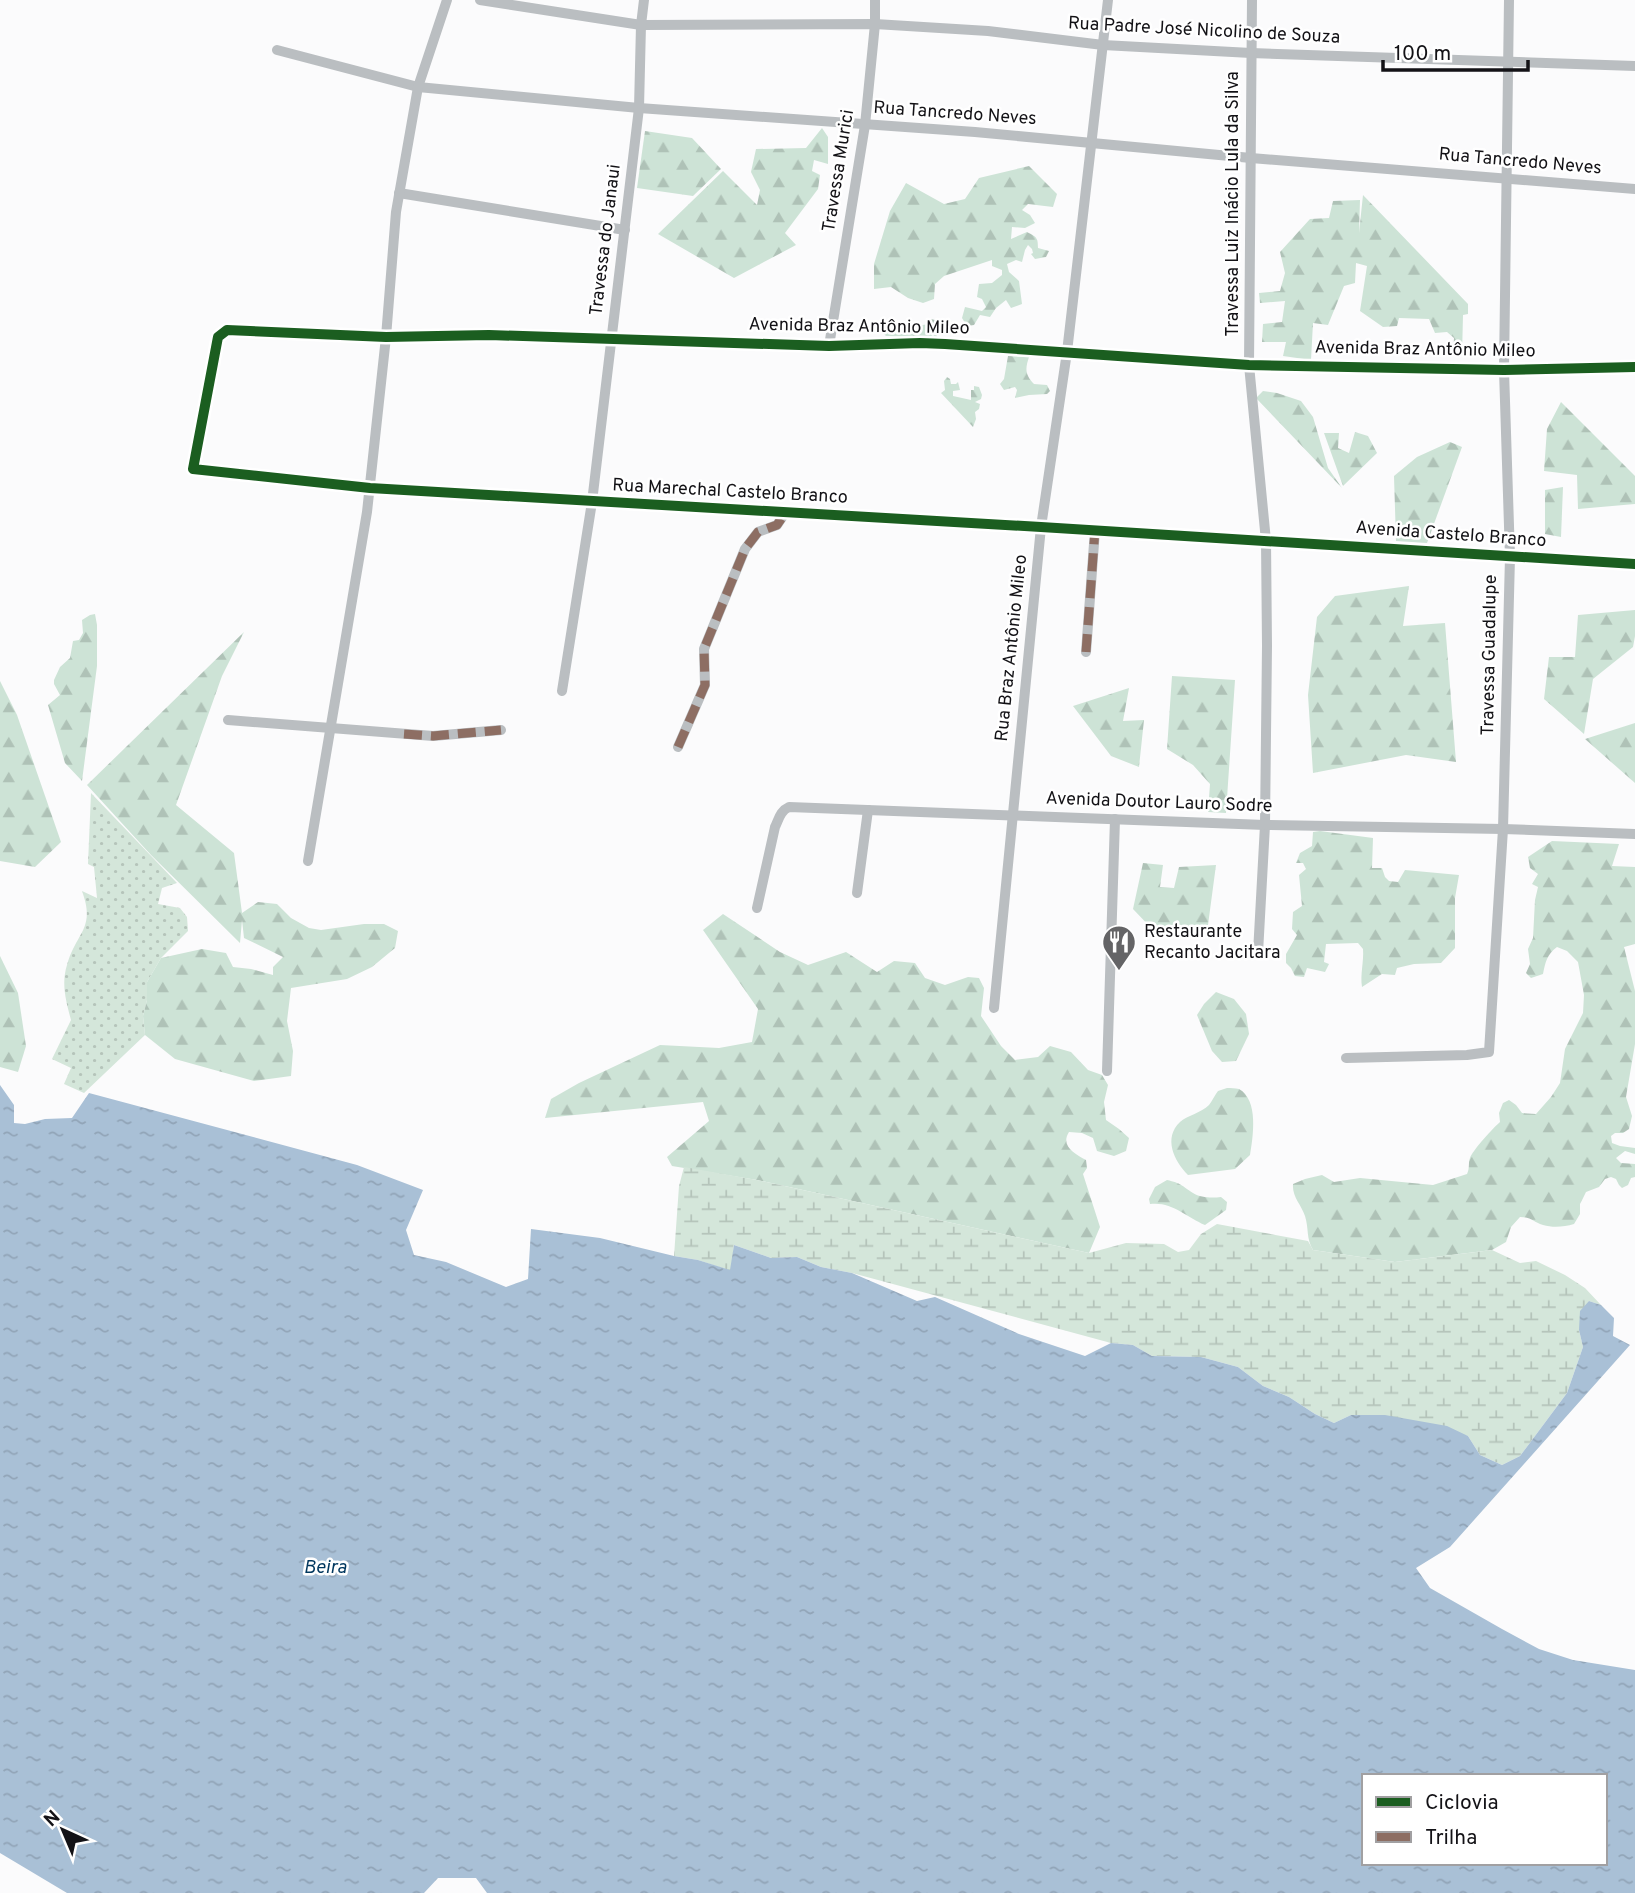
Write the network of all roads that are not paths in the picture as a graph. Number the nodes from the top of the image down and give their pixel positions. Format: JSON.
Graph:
{"nodes":[{"id":1,"x":447,"y":0,"type":"edge"},
{"id":2,"x":480,"y":0,"type":"edge"},
{"id":3,"x":644,"y":0,"type":"edge"},
{"id":4,"x":875,"y":0,"type":"edge"},
{"id":5,"x":1108,"y":0,"type":"edge"},
{"id":6,"x":1252,"y":0,"type":"edge"},
{"id":7,"x":1509,"y":0,"type":"edge"},
{"id":8,"x":875,"y":24,"type":"junction"},
{"id":9,"x":641,"y":25,"type":"junction"},
{"id":10,"x":1103,"y":45,"type":"junction"},
{"id":11,"x":277,"y":50,"type":"dead end"},
{"id":12,"x":1251,"y":53,"type":"junction"},
{"id":13,"x":1509,"y":62,"type":"junction"},
{"id":14,"x":1635,"y":66,"type":"edge"},
{"id":15,"x":418,"y":87,"type":"junction"},
{"id":16,"x":639,"y":108,"type":"junction"},
{"id":17,"x":865,"y":125,"type":"junction"},
{"id":18,"x":1090,"y":142,"type":"junction"},
{"id":19,"x":1251,"y":158,"type":"junction"},
{"id":20,"x":1508,"y":179,"type":"junction"},
{"id":21,"x":1635,"y":189,"type":"edge"},
{"id":22,"x":399,"y":193,"type":"junction"},
{"id":23,"x":625,"y":230,"type":"junction"},
{"id":24,"x":386,"y":337,"type":"junction"},
{"id":25,"x":612,"y":340,"type":"junction"},
{"id":26,"x":829,"y":346,"type":"junction"},
{"id":27,"x":1067,"y":352,"type":"junction"},
{"id":28,"x":1249,"y":365,"type":"junction"},
{"id":29,"x":1635,"y":367,"type":"edge"},
{"id":30,"x":1504,"y":370,"type":"junction"},
{"id":31,"x":193,"y":469,"type":"joint"},
{"id":32,"x":370,"y":488,"type":"junction"},
{"id":33,"x":592,"y":502,"type":"junction"},
{"id":34,"x":785,"y":513,"type":"junction"},
{"id":35,"x":1041,"y":527,"type":"junction"},
{"id":36,"x":1095,"y":530,"type":"junction"},
{"id":37,"x":1266,"y":541,"type":"junction"},
{"id":38,"x":1510,"y":557,"type":"junction"},
{"id":39,"x":1635,"y":564,"type":"edge"},
{"id":40,"x":1086,"y":652,"type":"dead end"},
{"id":41,"x":562,"y":691,"type":"dead end"},
{"id":42,"x":228,"y":720,"type":"dead end"},
{"id":43,"x":332,"y":728,"type":"junction"},
{"id":44,"x":501,"y":730,"type":"dead end"},
{"id":45,"x":678,"y":747,"type":"dead end"},
{"id":46,"x":868,"y":810,"type":"junction"},
{"id":47,"x":1014,"y":815,"type":"junction"},
{"id":48,"x":1115,"y":820,"type":"junction"},
{"id":49,"x":1265,"y":825,"type":"junction"},
{"id":50,"x":1503,"y":829,"type":"junction"},
{"id":51,"x":1635,"y":834,"type":"edge"},
{"id":52,"x":308,"y":861,"type":"dead end"},
{"id":53,"x":857,"y":893,"type":"dead end"},
{"id":54,"x":757,"y":908,"type":"dead end"},
{"id":55,"x":1258,"y":953,"type":"dead end"},
{"id":56,"x":993,"y":1008,"type":"dead end"},
{"id":57,"x":1346,"y":1058,"type":"dead end"},
{"id":58,"x":1107,"y":1071,"type":"dead end"}],
"edges":[{"from":1,"to":15,"type":"street"},
{"from":2,"to":9,"type":"street","name":"Rua Padre José Nicolino de Souza"},
{"from":3,"to":9,"type":"street","name":"Travessa do Janaui"},
{"from":4,"to":8,"type":"street","name":"Travessa Murici"},
{"from":5,"to":10,"type":"street","name":"Rua Braz Antônio Mileo"},
{"from":6,"to":12,"type":"street","name":"Travessa Luiz Inácio Lula da Silva"},
{"from":7,"to":13,"type":"street","name":"Travessa Guadalupe"},
{"from":8,"to":9,"type":"street","name":"Rua Padre José Nicolino de Souza"},
{"from":8,"to":10,"type":"street","name":"Rua Padre José Nicolino de Souza"},
{"from":8,"to":17,"type":"street","name":"Travessa Murici"},
{"from":9,"to":16,"type":"street","name":"Travessa do Janaui"},
{"from":10,"to":12,"type":"street","name":"Rua Padre José Nicolino de Souza"},
{"from":10,"to":18,"type":"street","name":"Rua Braz Antônio Mileo"},
{"from":11,"to":15,"type":"street","name":"Rua Tancredo Neves"},
{"from":12,"to":13,"type":"street","name":"Rua Padre José Nicolino de Souza"},
{"from":12,"to":19,"type":"street","name":"Travessa Luiz Inácio Lula da Silva"},
{"from":13,"to":14,"type":"street","name":"Rua Padre José Nicolino de Souza"},
{"from":13,"to":20,"type":"street","name":"Travessa Guadalupe"},
{"from":15,"to":16,"type":"street","name":"Rua Tancredo Neves"},
{"from":15,"to":22,"type":"street"},
{"from":16,"to":17,"type":"street","name":"Rua Tancredo Neves"},
{"from":16,"to":23,"type":"street","name":"Travessa do Janaui"},
{"from":17,"to":18,"type":"street","name":"Rua Tancredo Neves"},
{"from":17,"to":26,"type":"street","name":"Travessa Murici"},
{"from":18,"to":19,"type":"street","name":"Rua Tancredo Neves"},
{"from":18,"to":27,"type":"street","name":"Rua Braz Antônio Mileo"},
{"from":19,"to":20,"type":"street","name":"Rua Tancredo Neves"},
{"from":19,"to":28,"type":"street","name":"Travessa Luiz Inácio Lula da Silva"},
{"from":20,"to":21,"type":"street","name":"Rua Tancredo Neves"},
{"from":20,"to":30,"type":"street","name":"Travessa Guadalupe"},
{"from":22,"to":23,"type":"street"},
{"from":22,"to":24,"type":"street"},
{"from":23,"to":25,"type":"street","name":"Travessa do Janaui"},
{"from":24,"to":25,"type":"street","name":"Avenida Braz Antônio Mileo"},
{"from":24,"to":31,"type":"street","name":"Avenida Braz Antônio Mileo"},
{"from":24,"to":32,"type":"street"},
{"from":25,"to":26,"type":"street","name":"Avenida Braz Antônio Mileo"},
{"from":25,"to":33,"type":"street","name":"Travessa do Janaui"},
{"from":26,"to":27,"type":"street","name":"Avenida Braz Antônio Mileo"},
{"from":27,"to":28,"type":"street","name":"Avenida Braz Antônio Mileo"},
{"from":27,"to":35,"type":"street","name":"Rua Braz Antônio Mileo"},
{"from":28,"to":30,"type":"street","name":"Avenida Braz Antônio Mileo"},
{"from":28,"to":37,"type":"street","name":"Travessa Luiz Inácio Lula da Silva"},
{"from":29,"to":30,"type":"street","name":"Avenida Braz Antônio Mileo"},
{"from":30,"to":38,"type":"street","name":"Travessa Guadalupe"},
{"from":31,"to":32,"type":"street","name":"Rua Marechal Castelo Branco"},
{"from":32,"to":33,"type":"street","name":"Rua Marechal Castelo Branco"},
{"from":32,"to":43,"type":"street"},
{"from":33,"to":34,"type":"street","name":"Rua Marechal Castelo Branco"},
{"from":33,"to":41,"type":"street","name":"Travessa do Janaui"},
{"from":34,"to":35,"type":"street","name":"Rua Marechal Castelo Branco"},
{"from":34,"to":45,"type":"street"},
{"from":35,"to":36,"type":"street","name":"Rua Marechal Castelo Branco"},
{"from":35,"to":47,"type":"street","name":"Rua Braz Antônio Mileo"},
{"from":36,"to":37,"type":"street","name":"Rua Marechal Castelo Branco"},
{"from":36,"to":40,"type":"street"},
{"from":37,"to":38,"type":"street","name":"Avenida Castelo Branco"},
{"from":37,"to":49,"type":"street","name":"Travessa Luiz Inácio Lula da Silva"},
{"from":38,"to":39,"type":"street","name":"Avenida Castelo Branco"},
{"from":38,"to":50,"type":"street","name":"Travessa Guadalupe"},
{"from":42,"to":43,"type":"street"},
{"from":43,"to":44,"type":"street"},
{"from":43,"to":52,"type":"street"},
{"from":46,"to":47,"type":"street","name":"Avenida Doutor Lauro Sodre"},
{"from":46,"to":53,"type":"street"},
{"from":46,"to":54,"type":"street","name":"Avenida Doutor Lauro Sodre"},
{"from":47,"to":48,"type":"street","name":"Avenida Doutor Lauro Sodre"},
{"from":47,"to":56,"type":"street","name":"Rua Braz Antônio Mileo"},
{"from":48,"to":49,"type":"street","name":"Avenida Doutor Lauro Sodre"},
{"from":48,"to":58,"type":"street"},
{"from":49,"to":50,"type":"street","name":"Avenida Doutor Lauro Sodre"},
{"from":49,"to":55,"type":"street","name":"Travessa Luiz Inácio Lula da Silva"},
{"from":50,"to":51,"type":"street","name":"Avenida Doutor Lauro Sodre"},
{"from":50,"to":57,"type":"street","name":"Travessa Guadalupe"}]}
